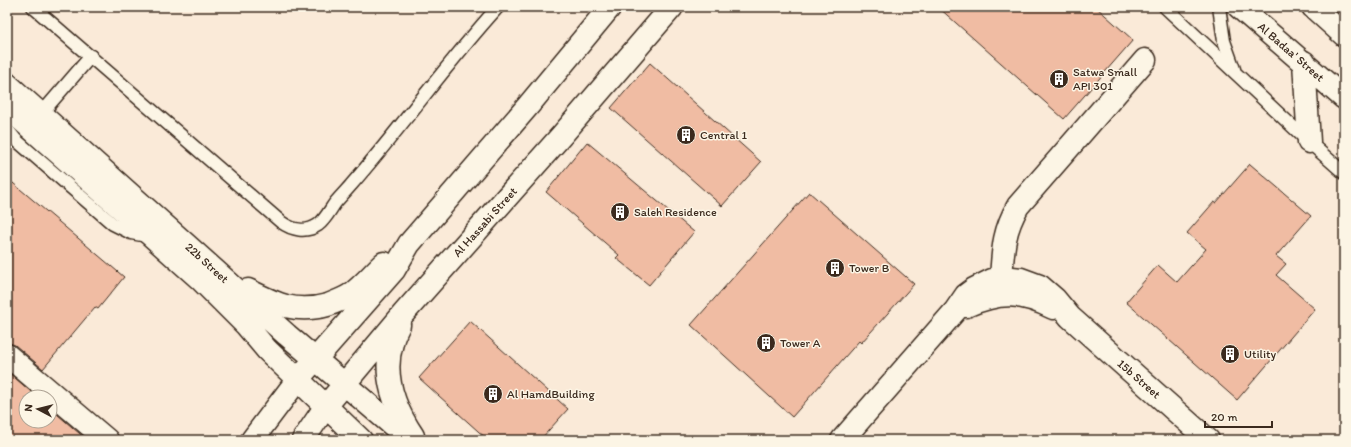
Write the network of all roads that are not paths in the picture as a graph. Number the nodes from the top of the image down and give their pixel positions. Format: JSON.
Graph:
{"nodes":[{"id":1,"x":34,"y":7,"type":"edge"},
{"id":2,"x":498,"y":7,"type":"edge"},
{"id":3,"x":610,"y":7,"type":"edge"},
{"id":4,"x":672,"y":7,"type":"edge"},
{"id":5,"x":1165,"y":7,"type":"edge"},
{"id":6,"x":1219,"y":7,"type":"edge"},
{"id":7,"x":1239,"y":7,"type":"edge"},
{"id":8,"x":1313,"y":7,"type":"edge"},
{"id":9,"x":1343,"y":33,"type":"edge"},
{"id":10,"x":91,"y":56,"type":"junction"},
{"id":11,"x":1145,"y":60,"type":"dead end"},
{"id":12,"x":1304,"y":62,"type":"junction"},
{"id":13,"x":1236,"y":74,"type":"junction"},
{"id":14,"x":7,"y":84,"type":"edge"},
{"id":15,"x":1344,"y":98,"type":"edge"},
{"id":16,"x":7,"y":107,"type":"edge"},
{"id":17,"x":41,"y":114,"type":"junction"},
{"id":18,"x":7,"y":130,"type":"edge"},
{"id":19,"x":1309,"y":142,"type":"junction"},
{"id":20,"x":1344,"y":173,"type":"edge"},
{"id":21,"x":151,"y":236,"type":"junction"},
{"id":22,"x":409,"y":244,"type":"junction"},
{"id":23,"x":224,"y":278,"type":"junction"},
{"id":24,"x":1001,"y":279,"type":"junction"},
{"id":25,"x":955,"y":311,"type":"junction"},
{"id":26,"x":404,"y":312,"type":"junction"},
{"id":27,"x":1070,"y":317,"type":"junction"},
{"id":28,"x":7,"y":355,"type":"edge"},
{"id":29,"x":316,"y":359,"type":"junction"},
{"id":30,"x":298,"y":379,"type":"junction"},
{"id":31,"x":344,"y":384,"type":"junction"},
{"id":32,"x":326,"y":406,"type":"junction"},
{"id":33,"x":107,"y":440,"type":"edge"},
{"id":34,"x":252,"y":440,"type":"edge"},
{"id":35,"x":303,"y":440,"type":"edge"},
{"id":36,"x":361,"y":440,"type":"edge"},
{"id":37,"x":410,"y":440,"type":"edge"},
{"id":38,"x":416,"y":440,"type":"edge"},
{"id":39,"x":842,"y":440,"type":"edge"},
{"id":40,"x":1208,"y":440,"type":"edge"}],
"edges":[{"from":1,"to":10,"type":"lane"},
{"from":2,"to":10,"type":"lane"},
{"from":3,"to":22,"type":"street"},
{"from":4,"to":26,"type":"street","name":"Al Hassabi Street"},
{"from":5,"to":13,"type":"lane"},
{"from":6,"to":13,"type":"lane"},
{"from":7,"to":12,"type":"street","name":"Al Badaa' Street"},
{"from":8,"to":9,"type":"street"},
{"from":10,"to":17,"type":"lane"},
{"from":11,"to":24,"type":"street"},
{"from":12,"to":15,"type":"street","name":"Al Badaa' Street"},
{"from":12,"to":19,"type":"street"},
{"from":13,"to":19,"type":"lane"},
{"from":14,"to":17,"type":"street","name":"22b Street"},
{"from":16,"to":21,"type":"street","name":"22b Street"},
{"from":17,"to":23,"type":"street","name":"22b Street"},
{"from":18,"to":21,"type":"lane"},
{"from":19,"to":20,"type":"lane"},
{"from":21,"to":30,"type":"street","name":"22b Street"},
{"from":22,"to":23,"type":"street"},
{"from":22,"to":29,"type":"street"},
{"from":23,"to":29,"type":"street","name":"22b Street"},
{"from":24,"to":25,"type":"street","name":"15b Street"},
{"from":24,"to":27,"type":"street","name":"15b Street"},
{"from":25,"to":27,"type":"street","name":"15b Street"},
{"from":25,"to":39,"type":"street","name":"15b Street"},
{"from":26,"to":31,"type":"street","name":"Al Hassabi Street"},
{"from":26,"to":38,"type":"street"},
{"from":27,"to":40,"type":"street","name":"15b Street"},
{"from":28,"to":33,"type":"street"},
{"from":29,"to":30,"type":"street"},
{"from":29,"to":31,"type":"street","name":"22b Street"},
{"from":30,"to":32,"type":"street","name":"22b Street"},
{"from":30,"to":34,"type":"street"},
{"from":31,"to":32,"type":"street","name":"Al Hassabi Street"},
{"from":31,"to":37,"type":"street","name":"22b Street"},
{"from":32,"to":35,"type":"street","name":"Al Hassabi Street"},
{"from":32,"to":36,"type":"street","name":"22b Street"}]}
